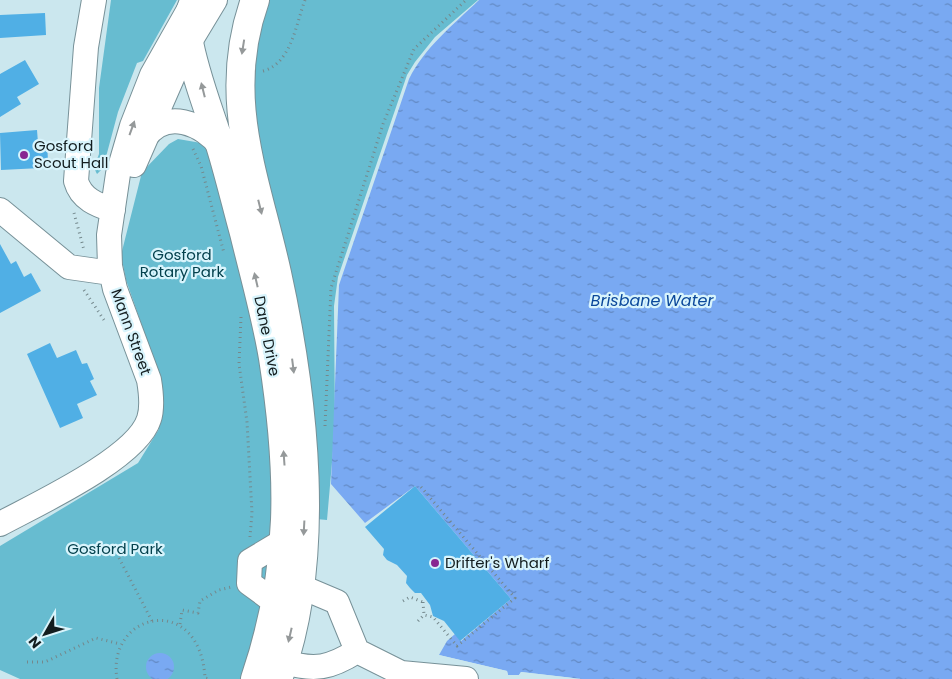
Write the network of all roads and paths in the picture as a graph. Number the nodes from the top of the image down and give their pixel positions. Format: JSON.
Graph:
{"nodes":[{"id":1,"x":94,"y":0,"type":"edge"},
{"id":2,"x":195,"y":0,"type":"edge"},
{"id":3,"x":215,"y":0,"type":"edge"},
{"id":4,"x":255,"y":0,"type":"edge"},
{"id":5,"x":305,"y":0,"type":"edge"},
{"id":6,"x":466,"y":0,"type":"edge"},
{"id":7,"x":189,"y":41,"type":"junction"},
{"id":8,"x":257,"y":71,"type":"dead end"},
{"id":9,"x":145,"y":138,"type":"junction"},
{"id":10,"x":189,"y":143,"type":"dead end"},
{"id":11,"x":221,"y":147,"type":"junction"},
{"id":12,"x":116,"y":200,"type":"junction"},
{"id":13,"x":0,"y":210,"type":"edge"},
{"id":14,"x":226,"y":259,"type":"dead end"},
{"id":15,"x":111,"y":273,"type":"junction"},
{"id":16,"x":80,"y":285,"type":"dead end"},
{"id":17,"x":241,"y":315,"type":"dead end"},
{"id":18,"x":106,"y":325,"type":"dead end"},
{"id":19,"x":323,"y":434,"type":"dead end"},
{"id":20,"x":421,"y":487,"type":"dead end"},
{"id":21,"x":0,"y":524,"type":"edge"},
{"id":22,"x":285,"y":540,"type":"junction"},
{"id":23,"x":119,"y":558,"type":"dead end"},
{"id":24,"x":250,"y":572,"type":"junction"},
{"id":25,"x":285,"y":596,"type":"junction"},
{"id":26,"x":403,"y":601,"type":"dead end"},
{"id":27,"x":424,"y":615,"type":"junction"},
{"id":28,"x":152,"y":621,"type":"junction"},
{"id":29,"x":418,"y":621,"type":"dead end"},
{"id":30,"x":180,"y":624,"type":"junction"},
{"id":31,"x":120,"y":644,"type":"junction"},
{"id":32,"x":354,"y":653,"type":"junction"},
{"id":33,"x":27,"y":662,"type":"dead end"},
{"id":34,"x":281,"y":671,"type":"edge"},
{"id":35,"x":117,"y":679,"type":"edge"},
{"id":36,"x":210,"y":679,"type":"edge"},
{"id":37,"x":255,"y":679,"type":"edge"},
{"id":38,"x":376,"y":679,"type":"edge"},
{"id":39,"x":466,"y":679,"type":"edge"}],
"edges":[{"from":1,"to":12,"type":"street"},
{"from":2,"to":7,"type":"highway","name":"Dane Drive"},
{"from":12,"to":2,"type":"street","name":"Mann Street","one_way":true},
{"from":3,"to":7,"type":"street","name":"Mann Street"},
{"from":4,"to":25,"type":"highway","name":"Dane Drive","one_way":true},
{"from":5,"to":8,"type":"path"},
{"from":6,"to":19,"type":"path"},
{"from":7,"to":9,"type":"street","name":"Mann Street"},
{"from":11,"to":7,"type":"highway","name":"Dane Drive","one_way":true},
{"from":9,"to":11,"type":"street"},
{"from":9,"to":12,"type":"street","name":"Mann Street"},
{"from":10,"to":14,"type":"path"},
{"from":22,"to":11,"type":"highway","name":"Dane Drive","one_way":true},
{"from":12,"to":15,"type":"street","name":"Mann Street"},
{"from":13,"to":15,"type":"street"},
{"from":15,"to":21,"type":"street","name":"Mann Street"},
{"from":16,"to":18,"type":"path"},
{"from":17,"to":24,"type":"path"},
{"from":20,"to":27,"type":"path"},
{"from":22,"to":24,"type":"street"},
{"from":22,"to":25,"type":"highway","name":"Dane Drive"},
{"from":23,"to":28,"type":"path"},
{"from":24,"to":25,"type":"street"},
{"from":24,"to":30,"type":"path"},
{"from":25,"to":32,"type":"street"},
{"from":25,"to":34,"type":"highway","name":"Dane Drive","one_way":true},
{"from":25,"to":37,"type":"highway","name":"Dane Drive"},
{"from":26,"to":27,"type":"path"},
{"from":27,"to":29,"type":"path"},
{"from":28,"to":30,"type":"path"},
{"from":28,"to":31,"type":"path"},
{"from":30,"to":36,"type":"path"},
{"from":31,"to":33,"type":"path"},
{"from":31,"to":35,"type":"path"},
{"from":32,"to":34,"type":"street"},
{"from":32,"to":38,"type":"street"},
{"from":32,"to":39,"type":"street"}]}
